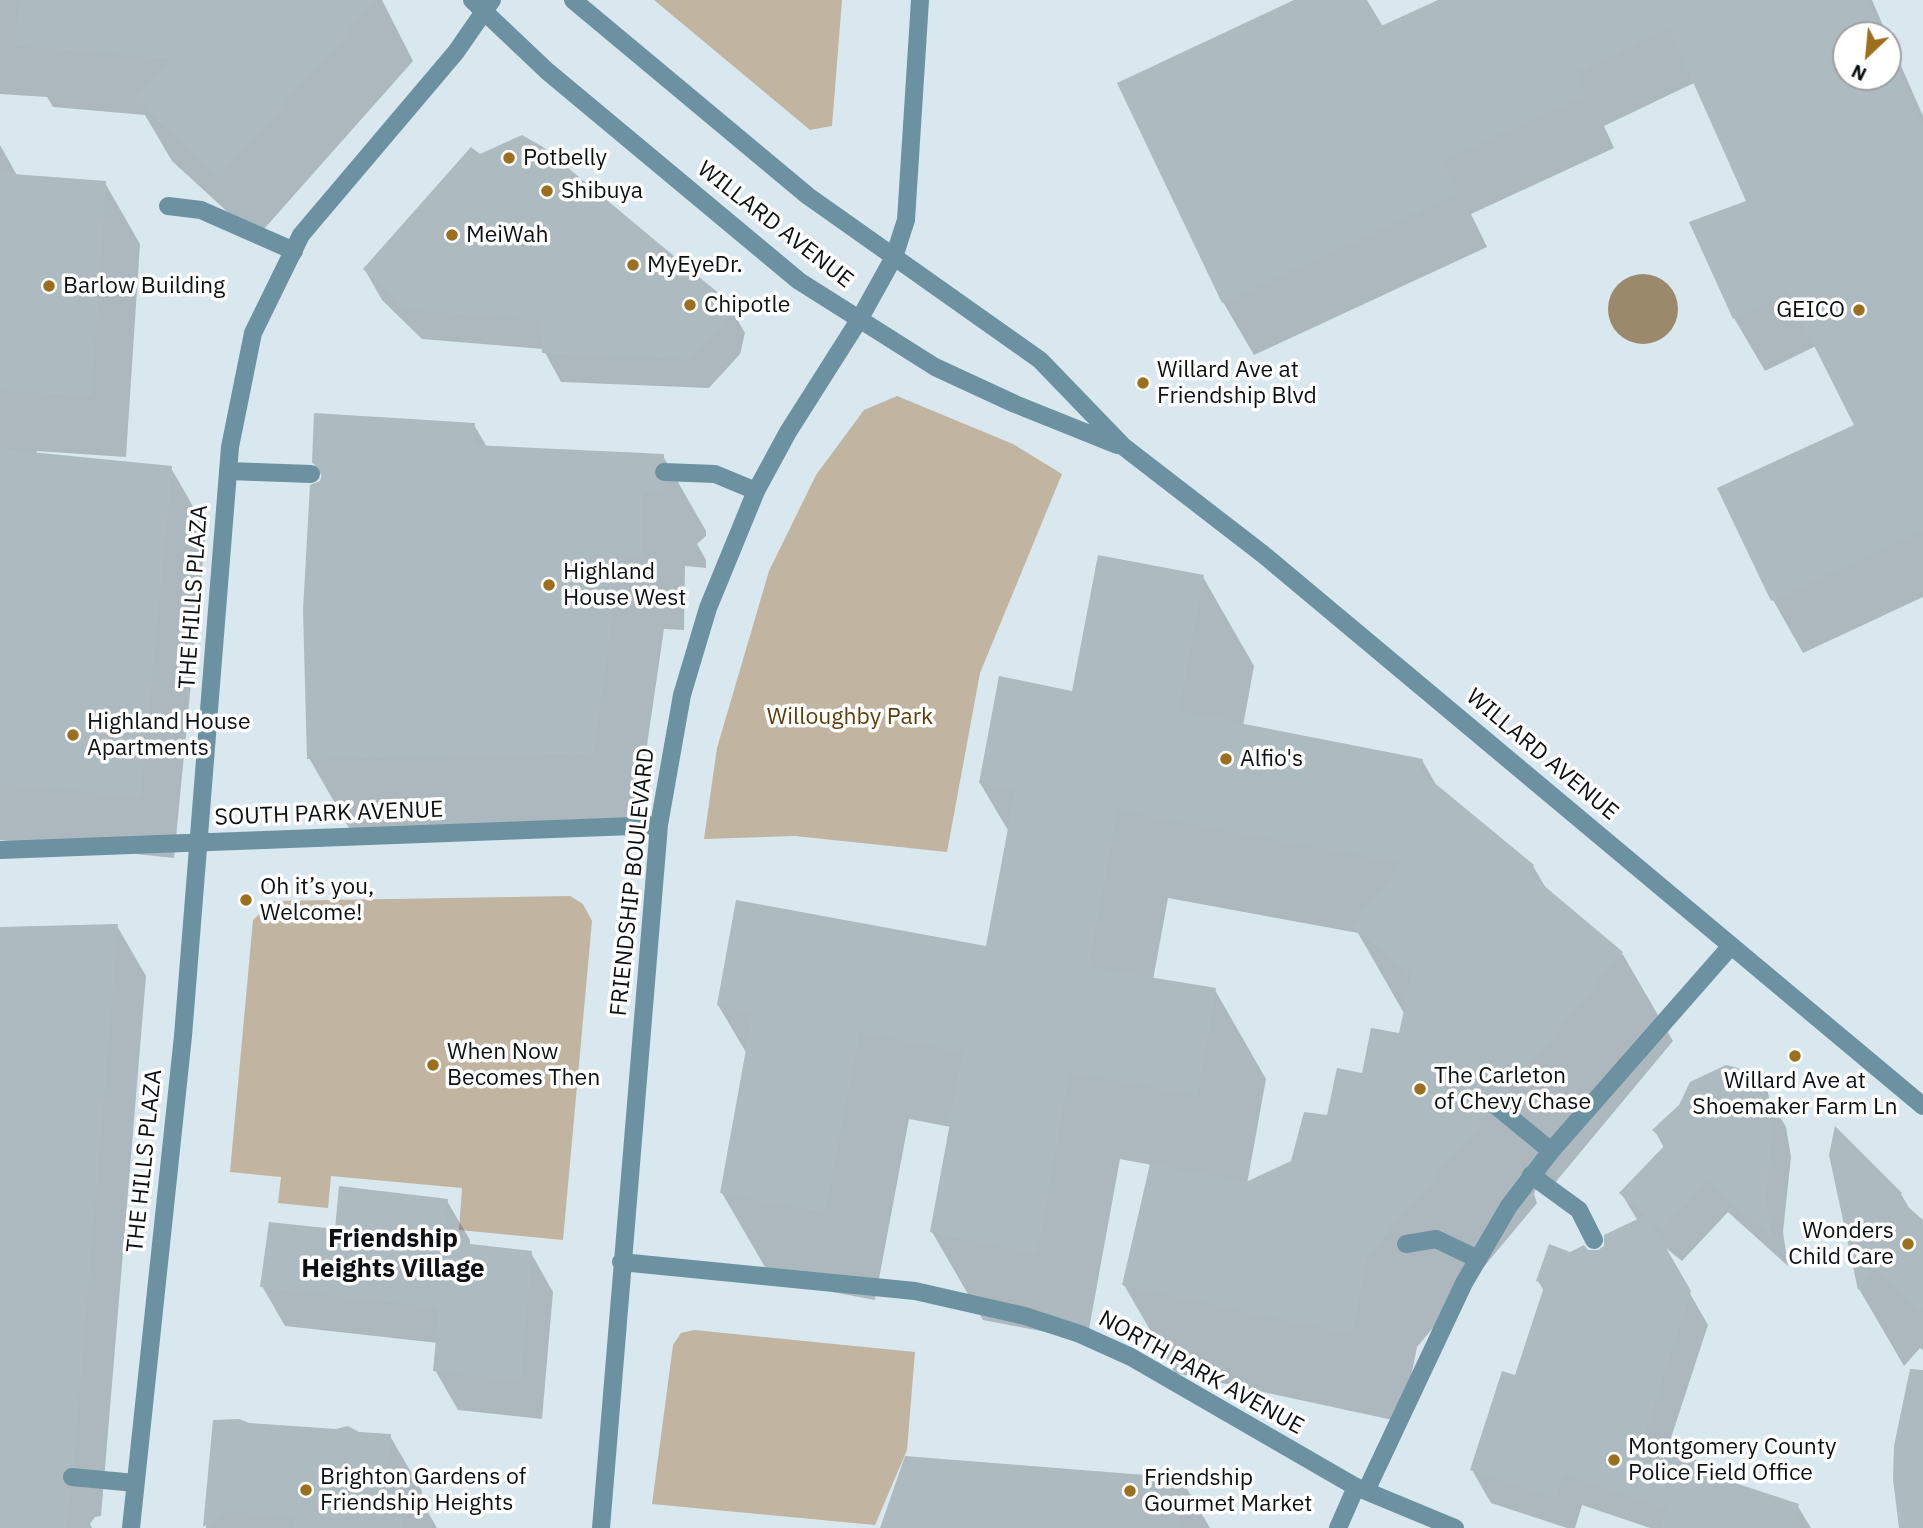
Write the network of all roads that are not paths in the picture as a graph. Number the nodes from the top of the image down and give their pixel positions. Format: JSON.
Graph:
{"nodes":[{"id":1,"x":573,"y":0,"type":"edge"},
{"id":2,"x":920,"y":0,"type":"edge"},
{"id":3,"x":482,"y":4,"type":"edge"},
{"id":4,"x":168,"y":206,"type":"dead end"},
{"id":5,"x":293,"y":251,"type":"junction"},
{"id":6,"x":894,"y":257,"type":"junction"},
{"id":7,"x":859,"y":320,"type":"junction"},
{"id":8,"x":1124,"y":447,"type":"junction"},
{"id":9,"x":228,"y":471,"type":"junction"},
{"id":10,"x":664,"y":472,"type":"dead end"},
{"id":11,"x":311,"y":474,"type":"dead end"},
{"id":12,"x":756,"y":491,"type":"junction"},
{"id":13,"x":659,"y":825,"type":"junction"},
{"id":14,"x":200,"y":843,"type":"junction"},
{"id":15,"x":0,"y":850,"type":"edge"},
{"id":16,"x":1731,"y":946,"type":"junction"},
{"id":17,"x":1495,"y":1105,"type":"dead end"},
{"id":18,"x":1923,"y":1106,"type":"edge"},
{"id":19,"x":1551,"y":1151,"type":"junction"},
{"id":20,"x":1531,"y":1175,"type":"junction"},
{"id":21,"x":1594,"y":1240,"type":"dead end"},
{"id":22,"x":1406,"y":1244,"type":"dead end"},
{"id":23,"x":1478,"y":1259,"type":"junction"},
{"id":24,"x":621,"y":1262,"type":"junction"},
{"id":25,"x":72,"y":1477,"type":"dead end"},
{"id":26,"x":135,"y":1483,"type":"junction"},
{"id":27,"x":1361,"y":1489,"type":"junction"},
{"id":28,"x":131,"y":1528,"type":"edge"},
{"id":29,"x":601,"y":1528,"type":"edge"},
{"id":30,"x":1338,"y":1528,"type":"edge"},
{"id":31,"x":1455,"y":1528,"type":"edge"}],
"edges":[{"from":1,"to":6,"type":"street","name":"WILLARD AVENUE"},
{"from":2,"to":6,"type":"street","name":"FRIENDSHIP BOULEVARD"},
{"from":3,"to":5,"type":"street","name":"THE HILLS PLAZA"},
{"from":3,"to":7,"type":"street","name":"WILLARD AVENUE"},
{"from":4,"to":5,"type":"street"},
{"from":5,"to":9,"type":"street","name":"THE HILLS PLAZA"},
{"from":6,"to":7,"type":"street","name":"FRIENDSHIP BOULEVARD"},
{"from":6,"to":8,"type":"street","name":"WILLARD AVENUE"},
{"from":7,"to":8,"type":"street","name":"WILLARD AVENUE"},
{"from":7,"to":12,"type":"street","name":"FRIENDSHIP BOULEVARD"},
{"from":8,"to":16,"type":"street","name":"WILLARD AVENUE"},
{"from":9,"to":11,"type":"street"},
{"from":9,"to":14,"type":"street","name":"THE HILLS PLAZA"},
{"from":10,"to":12,"type":"street"},
{"from":12,"to":13,"type":"street","name":"FRIENDSHIP BOULEVARD"},
{"from":13,"to":14,"type":"street","name":"SOUTH PARK AVENUE"},
{"from":13,"to":24,"type":"street","name":"FRIENDSHIP BOULEVARD"},
{"from":14,"to":15,"type":"street","name":"SOUTH PARK AVENUE"},
{"from":14,"to":26,"type":"street","name":"THE HILLS PLAZA"},
{"from":16,"to":18,"type":"street","name":"WILLARD AVENUE"},
{"from":16,"to":19,"type":"street"},
{"from":17,"to":19,"type":"street"},
{"from":19,"to":20,"type":"street"},
{"from":20,"to":21,"type":"street"},
{"from":20,"to":23,"type":"street"},
{"from":22,"to":23,"type":"street"},
{"from":23,"to":27,"type":"street"},
{"from":24,"to":27,"type":"street","name":"NORTH PARK AVENUE"},
{"from":24,"to":29,"type":"street","name":"FRIENDSHIP BOULEVARD"},
{"from":25,"to":26,"type":"street"},
{"from":26,"to":28,"type":"street","name":"THE HILLS PLAZA"},
{"from":27,"to":30,"type":"street"},
{"from":27,"to":31,"type":"street","name":"NORTH PARK AVENUE"}]}
